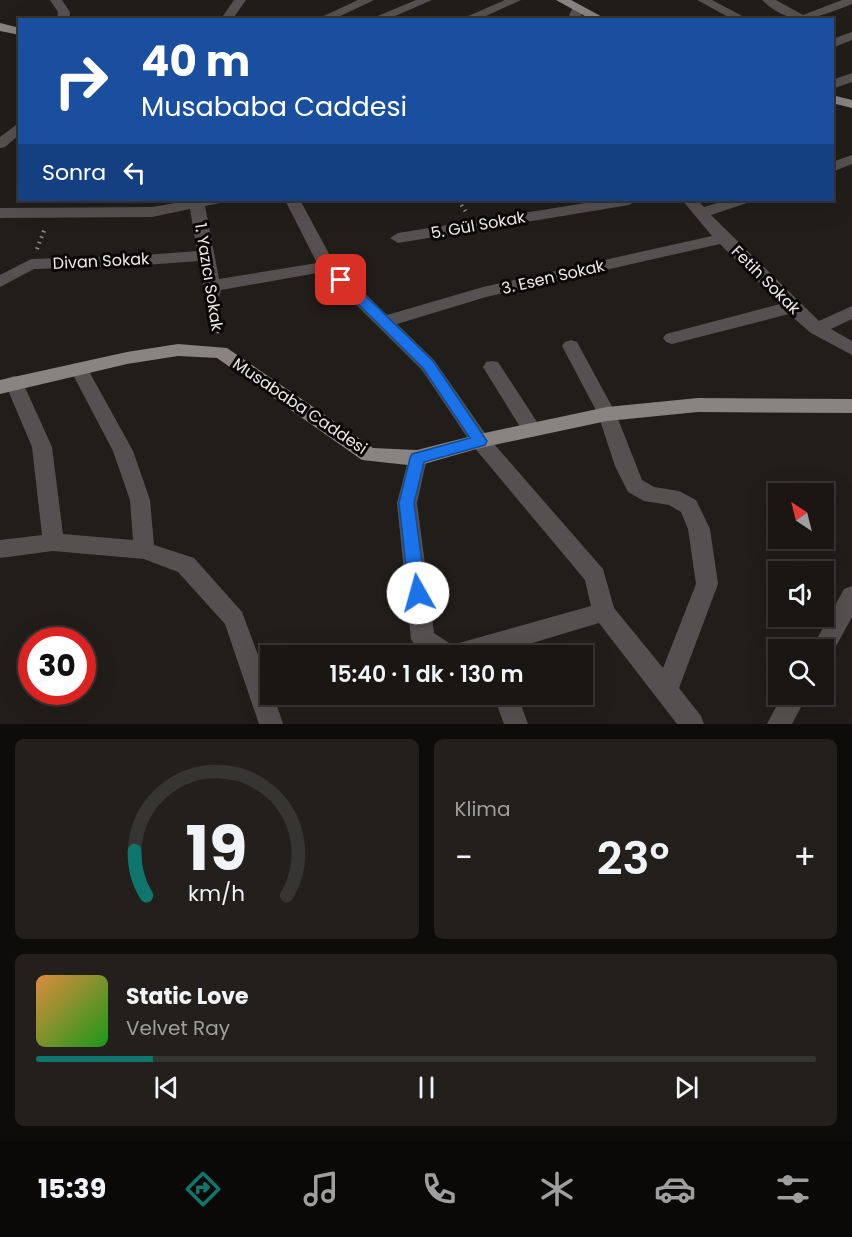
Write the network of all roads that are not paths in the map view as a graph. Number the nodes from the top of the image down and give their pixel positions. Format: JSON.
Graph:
{"nodes":[{"id":1,"x":56,"y":0,"type":"edge"},
{"id":2,"x":240,"y":0,"type":"edge"},
{"id":3,"x":368,"y":0,"type":"edge"},
{"id":4,"x":426,"y":0,"type":"edge"},
{"id":5,"x":515,"y":0,"type":"edge"},
{"id":6,"x":562,"y":0,"type":"edge"},
{"id":7,"x":703,"y":0,"type":"edge"},
{"id":8,"x":768,"y":0,"type":"edge"},
{"id":9,"x":852,"y":0,"type":"edge"},
{"id":10,"x":338,"y":12,"type":"junction"},
{"id":11,"x":578,"y":14,"type":"edge"},
{"id":12,"x":63,"y":18,"type":"edge"},
{"id":13,"x":227,"y":18,"type":"edge"},
{"id":14,"x":325,"y":18,"type":"edge"},
{"id":15,"x":347,"y":18,"type":"edge"},
{"id":16,"x":379,"y":18,"type":"edge"},
{"id":17,"x":472,"y":18,"type":"edge"},
{"id":18,"x":594,"y":18,"type":"edge"},
{"id":19,"x":740,"y":18,"type":"edge"},
{"id":20,"x":800,"y":18,"type":"edge"},
{"id":21,"x":805,"y":18,"type":"edge"},
{"id":22,"x":2,"y":26,"type":"edge"},
{"id":23,"x":18,"y":31,"type":"edge"},
{"id":24,"x":852,"y":77,"type":"edge"},
{"id":25,"x":834,"y":84,"type":"edge"},
{"id":26,"x":834,"y":100,"type":"edge"},
{"id":27,"x":852,"y":104,"type":"edge"},
{"id":28,"x":18,"y":128,"type":"edge"},
{"id":29,"x":0,"y":144,"type":"edge"},
{"id":30,"x":852,"y":159,"type":"edge"},
{"id":31,"x":834,"y":167,"type":"edge"},
{"id":32,"x":210,"y":201,"type":"edge"},
{"id":33,"x":293,"y":201,"type":"edge"},
{"id":34,"x":623,"y":201,"type":"edge"},
{"id":35,"x":690,"y":201,"type":"edge"},
{"id":36,"x":738,"y":201,"type":"edge"},
{"id":37,"x":197,"y":203,"type":"junction"},
{"id":38,"x":58,"y":208,"type":"edge"},
{"id":39,"x":0,"y":213,"type":"edge"},
{"id":40,"x":700,"y":213,"type":"junction"},
{"id":41,"x":398,"y":238,"type":"dead end"},
{"id":42,"x":723,"y":238,"type":"junction"},
{"id":43,"x":206,"y":255,"type":"junction"},
{"id":44,"x":327,"y":266,"type":"junction"},
{"id":45,"x":0,"y":282,"type":"edge"},
{"id":46,"x":792,"y":308,"type":"junction"},
{"id":47,"x":852,"y":312,"type":"edge"},
{"id":48,"x":384,"y":322,"type":"junction"},
{"id":49,"x":817,"y":329,"type":"junction"},
{"id":50,"x":672,"y":339,"type":"dead end"},
{"id":51,"x":572,"y":346,"type":"dead end"},
{"id":52,"x":852,"y":349,"type":"edge"},
{"id":53,"x":492,"y":367,"type":"dead end"},
{"id":54,"x":79,"y":369,"type":"junction"},
{"id":55,"x":7,"y":385,"type":"edge"},
{"id":56,"x":852,"y":406,"type":"edge"},
{"id":57,"x":607,"y":414,"type":"junction"},
{"id":58,"x":532,"y":430,"type":"junction"},
{"id":59,"x":480,"y":441,"type":"junction"},
{"id":60,"x":417,"y":458,"type":"junction"},
{"id":61,"x":53,"y":542,"type":"junction"},
{"id":62,"x":0,"y":549,"type":"edge"},
{"id":63,"x":144,"y":550,"type":"junction"},
{"id":64,"x":852,"y":596,"type":"edge"},
{"id":65,"x":604,"y":612,"type":"junction"},
{"id":66,"x":828,"y":639,"type":"edge"},
{"id":67,"x":433,"y":645,"type":"edge"},
{"id":68,"x":506,"y":645,"type":"edge"},
{"id":69,"x":666,"y":691,"type":"junction"},
{"id":70,"x":509,"y":705,"type":"edge"},
{"id":71,"x":790,"y":705,"type":"edge"},
{"id":72,"x":271,"y":724,"type":"edge"},
{"id":73,"x":516,"y":724,"type":"edge"},
{"id":74,"x":692,"y":724,"type":"edge"},
{"id":75,"x":779,"y":724,"type":"edge"}],
"edges":[{"from":1,"to":12,"type":"street"},
{"from":2,"to":13,"type":"street"},
{"from":3,"to":10,"type":"street"},
{"from":4,"to":16,"type":"street"},
{"from":5,"to":17,"type":"street"},
{"from":6,"to":11,"type":"main road"},
{"from":7,"to":19,"type":"street"},
{"from":8,"to":20,"type":"street"},
{"from":9,"to":21,"type":"street"},
{"from":10,"to":14,"type":"street"},
{"from":10,"to":15,"type":"street"},
{"from":11,"to":18,"type":"main road"},
{"from":22,"to":23,"type":"main road"},
{"from":24,"to":25,"type":"street"},
{"from":26,"to":27,"type":"main road"},
{"from":28,"to":29,"type":"street"},
{"from":30,"to":31,"type":"street"},
{"from":32,"to":37,"type":"street"},
{"from":33,"to":44,"type":"street"},
{"from":34,"to":41,"type":"street","name":"5. Gül Sokak"},
{"from":35,"to":40,"type":"street","name":"Fetih Sokak"},
{"from":36,"to":40,"type":"street"},
{"from":37,"to":38,"type":"street"},
{"from":37,"to":43,"type":"street","name":"1. Yazıcı Sokak"},
{"from":38,"to":39,"type":"street"},
{"from":40,"to":42,"type":"street","name":"Fetih Sokak"},
{"from":42,"to":46,"type":"street","name":"Fetih Sokak"},
{"from":42,"to":48,"type":"street","name":"3. Esen Sokak"},
{"from":43,"to":44,"type":"street","name":"1. Yazıcı Sokak"},
{"from":43,"to":45,"type":"street","name":"Divan Sokak"},
{"from":44,"to":48,"type":"street"},
{"from":46,"to":49,"type":"street","name":"Fetih Sokak"},
{"from":46,"to":50,"type":"street"},
{"from":47,"to":49,"type":"street"},
{"from":48,"to":59,"type":"street"},
{"from":49,"to":52,"type":"street","name":"Fetih Sokak"},
{"from":51,"to":57,"type":"street"},
{"from":53,"to":58,"type":"street"},
{"from":54,"to":55,"type":"main road","name":"Musababa Caddesi"},
{"from":54,"to":60,"type":"main road","name":"Musababa Caddesi"},
{"from":54,"to":63,"type":"street"},
{"from":55,"to":61,"type":"street"},
{"from":56,"to":57,"type":"main road","name":"Musababa Caddesi"},
{"from":57,"to":58,"type":"main road","name":"Musababa Caddesi"},
{"from":57,"to":69,"type":"street"},
{"from":58,"to":59,"type":"main road","name":"Musababa Caddesi"},
{"from":59,"to":60,"type":"main road","name":"Musababa Caddesi"},
{"from":59,"to":65,"type":"street"},
{"from":60,"to":67,"type":"street"},
{"from":61,"to":62,"type":"street"},
{"from":61,"to":63,"type":"street"},
{"from":63,"to":72,"type":"street"},
{"from":64,"to":66,"type":"street"},
{"from":65,"to":68,"type":"street"},
{"from":65,"to":69,"type":"street"},
{"from":69,"to":74,"type":"street"},
{"from":70,"to":73,"type":"street"},
{"from":71,"to":75,"type":"street"}]}
